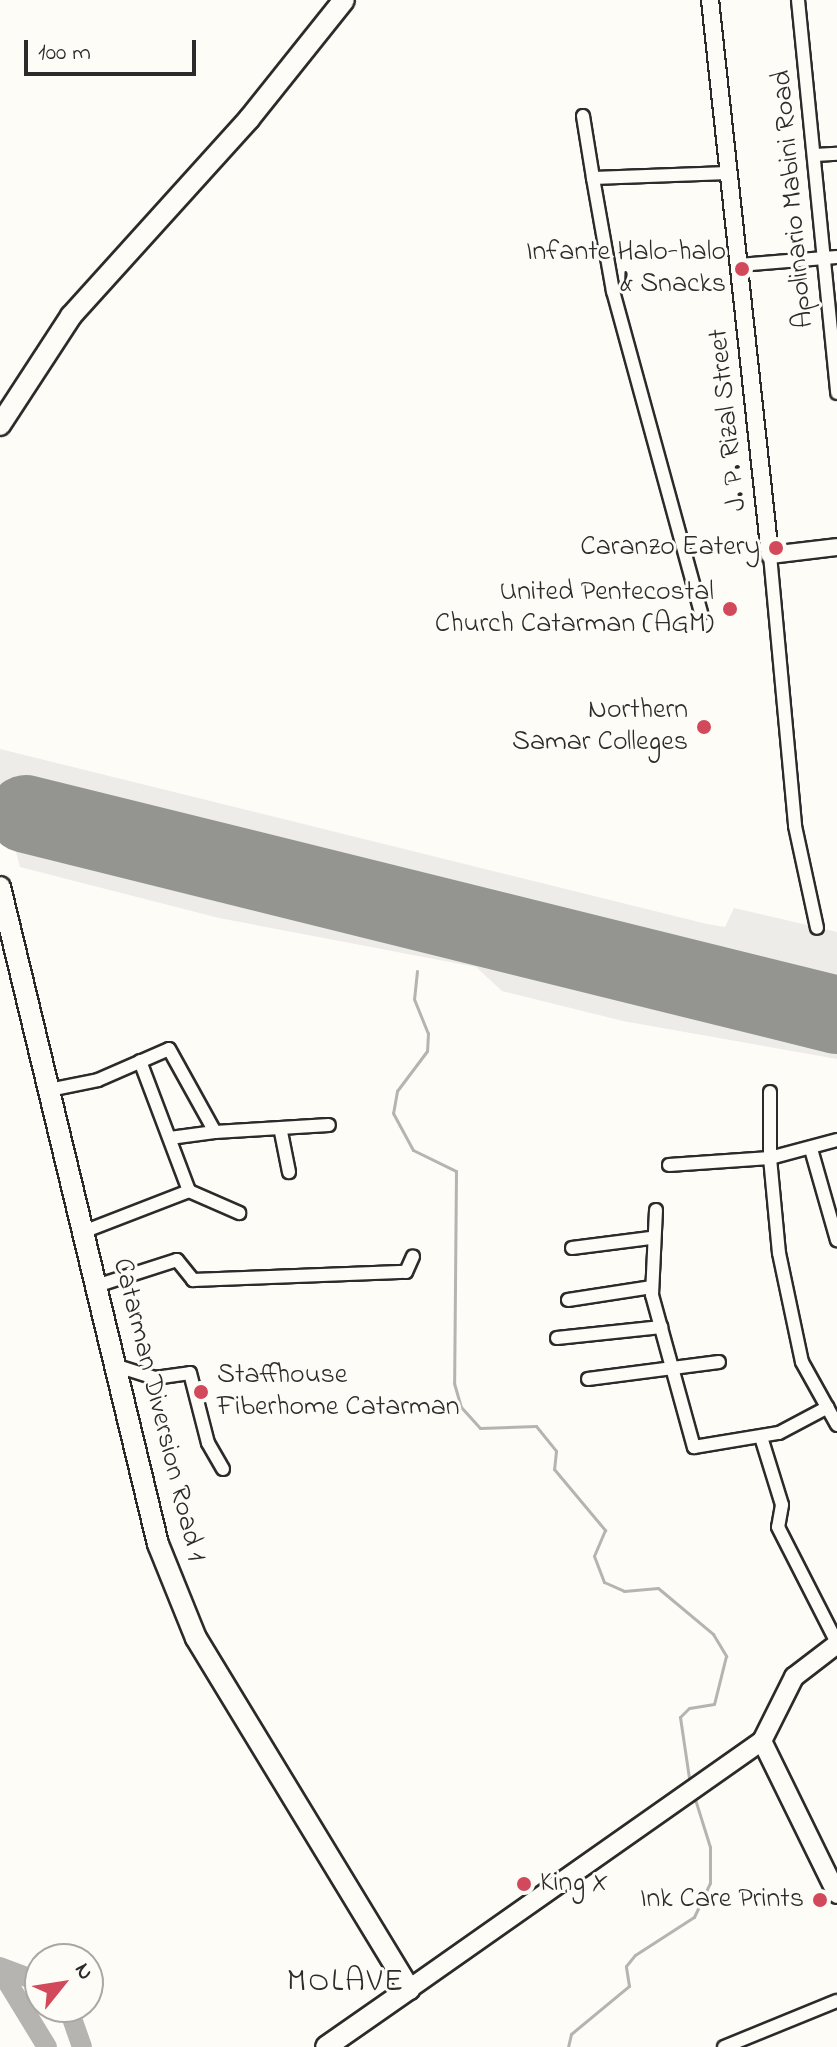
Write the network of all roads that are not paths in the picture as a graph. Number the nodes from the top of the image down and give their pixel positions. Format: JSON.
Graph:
{"nodes":[{"id":1,"x":344,"y":0,"type":"edge"},
{"id":2,"x":710,"y":0,"type":"edge"},
{"id":3,"x":798,"y":0,"type":"edge"},
{"id":4,"x":583,"y":116,"type":"dead end"},
{"id":5,"x":837,"y":154,"type":"edge"},
{"id":6,"x":815,"y":155,"type":"junction"},
{"id":7,"x":728,"y":173,"type":"junction"},
{"id":8,"x":593,"y":178,"type":"junction"},
{"id":9,"x":837,"y":257,"type":"edge"},
{"id":10,"x":822,"y":258,"type":"junction"},
{"id":11,"x":739,"y":265,"type":"junction"},
{"id":12,"x":837,"y":393,"type":"edge"},
{"id":13,"x":0,"y":425,"type":"edge"},
{"id":14,"x":837,"y":547,"type":"edge"},
{"id":15,"x":770,"y":555,"type":"junction"},
{"id":16,"x":701,"y":613,"type":"dead end"},
{"id":17,"x":0,"y":887,"type":"edge"},
{"id":18,"x":817,"y":928,"type":"dead end"},
{"id":19,"x":140,"y":1061,"type":"junction"},
{"id":20,"x":49,"y":1090,"type":"junction"},
{"id":21,"x":770,"y":1092,"type":"dead end"},
{"id":22,"x":329,"y":1125,"type":"dead end"},
{"id":23,"x":215,"y":1132,"type":"junction"},
{"id":24,"x":281,"y":1132,"type":"junction"},
{"id":25,"x":170,"y":1138,"type":"junction"},
{"id":26,"x":837,"y":1140,"type":"edge"},
{"id":27,"x":811,"y":1149,"type":"junction"},
{"id":28,"x":770,"y":1158,"type":"junction"},
{"id":29,"x":669,"y":1165,"type":"dead end"},
{"id":30,"x":289,"y":1172,"type":"dead end"},
{"id":31,"x":189,"y":1191,"type":"junction"},
{"id":32,"x":656,"y":1210,"type":"dead end"},
{"id":33,"x":239,"y":1213,"type":"dead end"},
{"id":34,"x":83,"y":1232,"type":"junction"},
{"id":35,"x":650,"y":1238,"type":"junction"},
{"id":36,"x":837,"y":1240,"type":"edge"},
{"id":37,"x":572,"y":1248,"type":"dead end"},
{"id":38,"x":413,"y":1256,"type":"dead end"},
{"id":39,"x":96,"y":1286,"type":"junction"},
{"id":40,"x":652,"y":1287,"type":"junction"},
{"id":41,"x":568,"y":1300,"type":"dead end"},
{"id":42,"x":661,"y":1327,"type":"junction"},
{"id":43,"x":557,"y":1338,"type":"dead end"},
{"id":44,"x":719,"y":1362,"type":"dead end"},
{"id":45,"x":114,"y":1365,"type":"junction"},
{"id":46,"x":669,"y":1371,"type":"junction"},
{"id":47,"x":588,"y":1379,"type":"dead end"},
{"id":48,"x":828,"y":1407,"type":"junction"},
{"id":49,"x":836,"y":1422,"type":"edge"},
{"id":50,"x":761,"y":1437,"type":"junction"},
{"id":51,"x":223,"y":1469,"type":"dead end"},
{"id":52,"x":837,"y":1643,"type":"edge"},
{"id":53,"x":762,"y":1741,"type":"junction"},
{"id":54,"x":835,"y":1884,"type":"edge"},
{"id":55,"x":409,"y":1989,"type":"junction"},
{"id":56,"x":837,"y":2001,"type":"edge"},
{"id":57,"x":326,"y":2047,"type":"edge"},
{"id":58,"x":724,"y":2047,"type":"edge"}],
"edges":[{"from":1,"to":13,"type":"main road"},
{"from":2,"to":7,"type":"street","name":"J. P. Rizal Street"},
{"from":3,"to":6,"type":"street","name":"Apolinario Mabini Road"},
{"from":4,"to":8,"type":"street"},
{"from":5,"to":6,"type":"street"},
{"from":6,"to":10,"type":"street","name":"Apolinario Mabini Road"},
{"from":7,"to":8,"type":"street"},
{"from":7,"to":11,"type":"street","name":"J. P. Rizal Street"},
{"from":8,"to":16,"type":"street"},
{"from":9,"to":10,"type":"street"},
{"from":10,"to":11,"type":"street"},
{"from":10,"to":12,"type":"street","name":"Apolinario Mabini Road"},
{"from":11,"to":15,"type":"street","name":"J. P. Rizal Street"},
{"from":14,"to":15,"type":"street"},
{"from":15,"to":18,"type":"street","name":"J. P. Rizal Street"},
{"from":17,"to":20,"type":"main road","name":"Catarman Diversion Road 1"},
{"from":19,"to":20,"type":"street"},
{"from":19,"to":23,"type":"street"},
{"from":19,"to":25,"type":"street"},
{"from":20,"to":34,"type":"main road","name":"Catarman Diversion Road 1"},
{"from":21,"to":28,"type":"street"},
{"from":22,"to":24,"type":"street"},
{"from":23,"to":24,"type":"street"},
{"from":23,"to":25,"type":"street"},
{"from":24,"to":30,"type":"street"},
{"from":25,"to":31,"type":"street"},
{"from":26,"to":27,"type":"street"},
{"from":27,"to":28,"type":"street"},
{"from":27,"to":36,"type":"street"},
{"from":28,"to":29,"type":"street"},
{"from":28,"to":48,"type":"street"},
{"from":31,"to":33,"type":"street"},
{"from":31,"to":34,"type":"street"},
{"from":32,"to":35,"type":"street"},
{"from":34,"to":39,"type":"main road","name":"Catarman Diversion Road 1"},
{"from":35,"to":37,"type":"street"},
{"from":35,"to":40,"type":"street"},
{"from":38,"to":39,"type":"street"},
{"from":39,"to":45,"type":"main road","name":"Catarman Diversion Road 1"},
{"from":40,"to":41,"type":"street"},
{"from":40,"to":42,"type":"street"},
{"from":42,"to":43,"type":"street"},
{"from":42,"to":46,"type":"street"},
{"from":44,"to":46,"type":"street"},
{"from":45,"to":51,"type":"street"},
{"from":45,"to":55,"type":"main road","name":"Catarman Diversion Road 1"},
{"from":46,"to":47,"type":"street"},
{"from":46,"to":50,"type":"street"},
{"from":48,"to":49,"type":"street"},
{"from":48,"to":50,"type":"street"},
{"from":50,"to":52,"type":"street"},
{"from":52,"to":53,"type":"main road"},
{"from":53,"to":54,"type":"main road"},
{"from":53,"to":55,"type":"main road"},
{"from":55,"to":57,"type":"main road"},
{"from":56,"to":58,"type":"street"}]}
